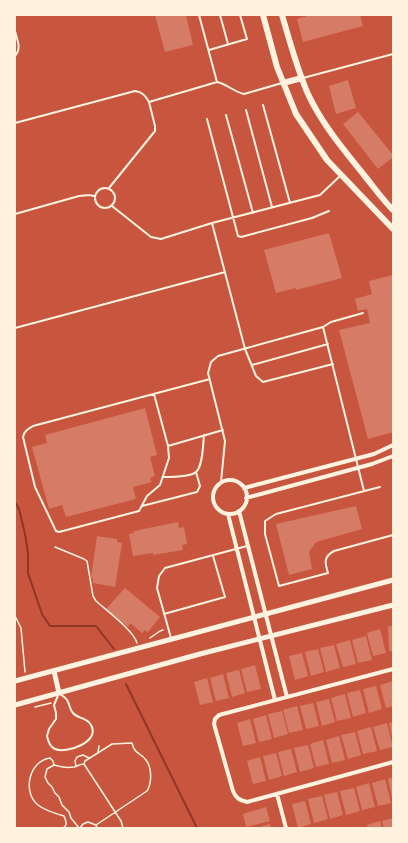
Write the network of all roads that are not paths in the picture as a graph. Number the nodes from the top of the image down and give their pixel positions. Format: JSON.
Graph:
{"nodes":[{"id":1,"x":199,"y":15,"type":"edge"},
{"id":2,"x":220,"y":15,"type":"edge"},
{"id":3,"x":240,"y":15,"type":"edge"},
{"id":4,"x":263,"y":15,"type":"edge"},
{"id":5,"x":282,"y":15,"type":"edge"},
{"id":6,"x":15,"y":31,"type":"edge"},
{"id":7,"x":228,"y":44,"type":"junction"},
{"id":8,"x":209,"y":50,"type":"junction"},
{"id":9,"x":393,"y":54,"type":"edge"},
{"id":10,"x":15,"y":56,"type":"edge"},
{"id":11,"x":302,"y":78,"type":"junction"},
{"id":12,"x":217,"y":82,"type":"junction"},
{"id":13,"x":283,"y":83,"type":"junction"},
{"id":14,"x":148,"y":102,"type":"junction"},
{"id":15,"x":263,"y":105,"type":"dead end"},
{"id":16,"x":246,"y":110,"type":"dead end"},
{"id":17,"x":226,"y":115,"type":"dead end"},
{"id":18,"x":208,"y":119,"type":"dead end"},
{"id":19,"x":15,"y":123,"type":"edge"},
{"id":20,"x":341,"y":175,"type":"junction"},
{"id":21,"x":109,"y":188,"type":"junction"},
{"id":22,"x":94,"y":196,"type":"junction"},
{"id":23,"x":290,"y":203,"type":"junction"},
{"id":24,"x":112,"y":206,"type":"junction"},
{"id":25,"x":272,"y":208,"type":"junction"},
{"id":26,"x":392,"y":208,"type":"edge"},
{"id":27,"x":329,"y":211,"type":"dead end"},
{"id":28,"x":253,"y":212,"type":"junction"},
{"id":29,"x":15,"y":214,"type":"edge"},
{"id":30,"x":234,"y":218,"type":"junction"},
{"id":31,"x":212,"y":223,"type":"junction"},
{"id":32,"x":393,"y":229,"type":"edge"},
{"id":33,"x":225,"y":272,"type":"junction"},
{"id":34,"x":363,"y":313,"type":"dead end"},
{"id":35,"x":323,"y":327,"type":"junction"},
{"id":36,"x":15,"y":328,"type":"edge"},
{"id":37,"x":328,"y":344,"type":"junction"},
{"id":38,"x":245,"y":349,"type":"junction"},
{"id":39,"x":333,"y":364,"type":"junction"},
{"id":40,"x":252,"y":365,"type":"junction"},
{"id":41,"x":210,"y":379,"type":"junction"},
{"id":42,"x":154,"y":394,"type":"junction"},
{"id":43,"x":223,"y":430,"type":"junction"},
{"id":44,"x":204,"y":435,"type":"junction"},
{"id":45,"x":393,"y":445,"type":"edge"},
{"id":46,"x":168,"y":446,"type":"junction"},
{"id":47,"x":393,"y":456,"type":"edge"},
{"id":48,"x":357,"y":458,"type":"junction"},
{"id":49,"x":359,"y":468,"type":"junction"},
{"id":50,"x":196,"y":472,"type":"junction"},
{"id":51,"x":163,"y":477,"type":"junction"},
{"id":52,"x":220,"y":482,"type":"junction"},
{"id":53,"x":380,"y":487,"type":"dead end"},
{"id":54,"x":244,"y":488,"type":"junction"},
{"id":55,"x":364,"y":491,"type":"junction"},
{"id":56,"x":246,"y":498,"type":"junction"},
{"id":57,"x":142,"y":506,"type":"junction"},
{"id":58,"x":238,"y":511,"type":"junction"},
{"id":59,"x":228,"y":514,"type":"junction"},
{"id":60,"x":393,"y":535,"type":"edge"},
{"id":61,"x":248,"y":546,"type":"junction"},
{"id":62,"x":237,"y":549,"type":"junction"},
{"id":63,"x":213,"y":556,"type":"junction"},
{"id":64,"x":393,"y":580,"type":"edge"},
{"id":65,"x":393,"y":605,"type":"edge"},
{"id":66,"x":265,"y":613,"type":"junction"},
{"id":67,"x":164,"y":614,"type":"junction"},
{"id":68,"x":254,"y":616,"type":"junction"},
{"id":69,"x":271,"y":636,"type":"junction"},
{"id":70,"x":172,"y":639,"type":"junction"},
{"id":71,"x":259,"y":639,"type":"junction"},
{"id":72,"x":393,"y":669,"type":"edge"},
{"id":73,"x":54,"y":671,"type":"junction"},
{"id":74,"x":15,"y":681,"type":"edge"},
{"id":75,"x":59,"y":693,"type":"junction"},
{"id":76,"x":287,"y":696,"type":"junction"},
{"id":77,"x":275,"y":700,"type":"junction"},
{"id":78,"x":15,"y":705,"type":"edge"},
{"id":79,"x":393,"y":762,"type":"edge"},
{"id":80,"x":277,"y":794,"type":"junction"},
{"id":81,"x":286,"y":828,"type":"edge"}],
"edges":[{"from":1,"to":8,"type":"lane"},
{"from":2,"to":7,"type":"lane"},
{"from":3,"to":7,"type":"lane"},
{"from":4,"to":13,"type":"main road"},
{"from":5,"to":11,"type":"main road"},
{"from":6,"to":10,"type":"lane"},
{"from":7,"to":8,"type":"lane"},
{"from":8,"to":12,"type":"lane"},
{"from":9,"to":11,"type":"lane"},
{"from":11,"to":13,"type":"main road"},
{"from":11,"to":26,"type":"main road"},
{"from":12,"to":13,"type":"lane"},
{"from":12,"to":14,"type":"lane"},
{"from":13,"to":20,"type":"main road"},
{"from":14,"to":19,"type":"lane"},
{"from":14,"to":21,"type":"lane"},
{"from":15,"to":23,"type":"lane"},
{"from":16,"to":25,"type":"lane"},
{"from":17,"to":28,"type":"lane"},
{"from":18,"to":30,"type":"lane"},
{"from":20,"to":23,"type":"lane"},
{"from":20,"to":32,"type":"main road"},
{"from":21,"to":22,"type":"lane"},
{"from":21,"to":24,"type":"lane"},
{"from":22,"to":24,"type":"lane"},
{"from":22,"to":29,"type":"lane"},
{"from":23,"to":25,"type":"lane"},
{"from":24,"to":31,"type":"lane"},
{"from":25,"to":28,"type":"lane"},
{"from":27,"to":30,"type":"lane"},
{"from":28,"to":30,"type":"lane"},
{"from":30,"to":31,"type":"lane"},
{"from":31,"to":33,"type":"lane"},
{"from":33,"to":36,"type":"lane"},
{"from":33,"to":38,"type":"lane"},
{"from":34,"to":35,"type":"lane"},
{"from":35,"to":37,"type":"lane"},
{"from":35,"to":38,"type":"lane"},
{"from":37,"to":39,"type":"lane"},
{"from":37,"to":40,"type":"lane"},
{"from":38,"to":40,"type":"lane"},
{"from":38,"to":41,"type":"lane"},
{"from":39,"to":40,"type":"lane"},
{"from":39,"to":48,"type":"lane"},
{"from":41,"to":42,"type":"lane"},
{"from":41,"to":43,"type":"lane"},
{"from":42,"to":46,"type":"lane"},
{"from":42,"to":57,"type":"lane"},
{"from":43,"to":44,"type":"lane"},
{"from":43,"to":52,"type":"lane"},
{"from":44,"to":46,"type":"lane"},
{"from":44,"to":50,"type":"lane"},
{"from":45,"to":48,"type":"street"},
{"from":46,"to":51,"type":"lane"},
{"from":47,"to":49,"type":"street"},
{"from":48,"to":49,"type":"lane"},
{"from":48,"to":54,"type":"street"},
{"from":49,"to":55,"type":"lane"},
{"from":49,"to":56,"type":"street"},
{"from":50,"to":51,"type":"lane"},
{"from":50,"to":57,"type":"lane"},
{"from":51,"to":57,"type":"lane"},
{"from":52,"to":54,"type":"street"},
{"from":52,"to":59,"type":"street"},
{"from":53,"to":55,"type":"lane"},
{"from":54,"to":56,"type":"street"},
{"from":55,"to":60,"type":"lane"},
{"from":56,"to":58,"type":"street"},
{"from":58,"to":59,"type":"street"},
{"from":58,"to":61,"type":"street"},
{"from":59,"to":62,"type":"street"},
{"from":61,"to":62,"type":"lane"},
{"from":61,"to":66,"type":"street"},
{"from":62,"to":63,"type":"lane"},
{"from":62,"to":68,"type":"street"},
{"from":63,"to":67,"type":"lane"},
{"from":63,"to":67,"type":"lane"},
{"from":64,"to":66,"type":"street"},
{"from":65,"to":69,"type":"street"},
{"from":66,"to":68,"type":"street"},
{"from":66,"to":69,"type":"street"},
{"from":67,"to":70,"type":"lane"},
{"from":68,"to":70,"type":"street"},
{"from":68,"to":71,"type":"street"},
{"from":69,"to":71,"type":"street"},
{"from":69,"to":76,"type":"street"},
{"from":70,"to":73,"type":"street"},
{"from":71,"to":75,"type":"street"},
{"from":71,"to":77,"type":"street"},
{"from":72,"to":76,"type":"street"},
{"from":73,"to":74,"type":"street"},
{"from":73,"to":75,"type":"street"},
{"from":75,"to":75,"type":"lane"},
{"from":75,"to":78,"type":"street"},
{"from":76,"to":77,"type":"street"},
{"from":77,"to":80,"type":"street"},
{"from":79,"to":80,"type":"street"},
{"from":80,"to":81,"type":"street"}]}
